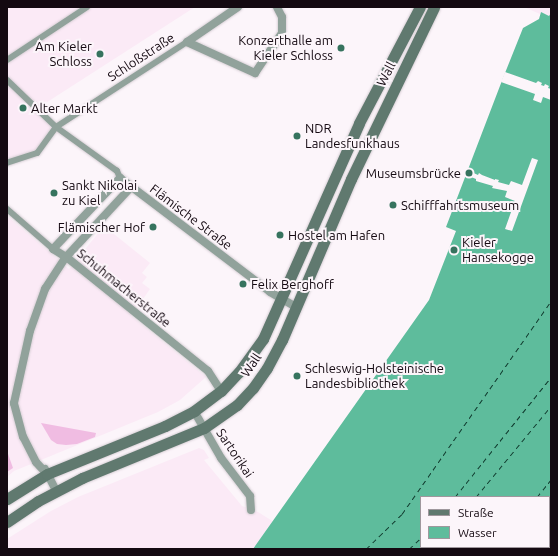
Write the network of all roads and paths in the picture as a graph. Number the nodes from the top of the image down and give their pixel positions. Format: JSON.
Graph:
{"nodes":[{"id":1,"x":87,"y":7,"type":"edge"},
{"id":2,"x":238,"y":7,"type":"edge"},
{"id":3,"x":278,"y":7,"type":"edge"},
{"id":4,"x":420,"y":7,"type":"edge"},
{"id":5,"x":434,"y":7,"type":"edge"},
{"id":6,"x":186,"y":42,"type":"junction"},
{"id":7,"x":7,"y":60,"type":"edge"},
{"id":8,"x":7,"y":80,"type":"edge"},
{"id":9,"x":56,"y":128,"type":"junction"},
{"id":10,"x":348,"y":147,"type":"junction"},
{"id":11,"x":363,"y":153,"type":"junction"},
{"id":12,"x":7,"y":163,"type":"edge"},
{"id":13,"x":120,"y":178,"type":"junction"},
{"id":14,"x":131,"y":187,"type":"junction"},
{"id":15,"x":7,"y":209,"type":"edge"},
{"id":16,"x":53,"y":249,"type":"junction"},
{"id":17,"x":66,"y":257,"type":"junction"},
{"id":18,"x":282,"y":299,"type":"junction"},
{"id":19,"x":296,"y":307,"type":"junction"},
{"id":20,"x":221,"y":391,"type":"junction"},
{"id":21,"x":10,"y":402,"type":"edge"},
{"id":22,"x":194,"y":411,"type":"junction"},
{"id":23,"x":204,"y":428,"type":"junction"},
{"id":24,"x":47,"y":474,"type":"junction"},
{"id":25,"x":56,"y":491,"type":"junction"},
{"id":26,"x":7,"y":499,"type":"edge"},
{"id":27,"x":251,"y":510,"type":"dead end"},
{"id":28,"x":7,"y":522,"type":"edge"}],
"edges":[{"from":1,"to":7,"type":"street"},
{"from":2,"to":6,"type":"street","name":"Schloßstraße"},
{"from":3,"to":6,"type":"street"},
{"from":4,"to":10,"type":"main road","name":"Wall"},
{"from":5,"to":11,"type":"main road","name":"Wall"},
{"from":6,"to":9,"type":"street","name":"Schloßstraße"},
{"from":8,"to":9,"type":"street"},
{"from":9,"to":12,"type":"street"},
{"from":9,"to":13,"type":"street","name":"Flämische Straße"},
{"from":10,"to":11,"type":"street"},
{"from":10,"to":18,"type":"main road","name":"Wall"},
{"from":11,"to":19,"type":"main road","name":"Wall"},
{"from":13,"to":14,"type":"street","name":"Flämische Straße"},
{"from":13,"to":16,"type":"street"},
{"from":14,"to":17,"type":"street"},
{"from":14,"to":18,"type":"street","name":"Flämische Straße"},
{"from":15,"to":16,"type":"street","name":"Schuhmacherstraße"},
{"from":16,"to":17,"type":"street","name":"Schuhmacherstraße"},
{"from":17,"to":20,"type":"street","name":"Schuhmacherstraße"},
{"from":17,"to":21,"type":"street"},
{"from":18,"to":19,"type":"street","name":"Flämische Straße"},
{"from":18,"to":20,"type":"main road","name":"Wall"},
{"from":19,"to":23,"type":"main road","name":"Wall"},
{"from":20,"to":22,"type":"main road","name":"Wall"},
{"from":21,"to":24,"type":"street"},
{"from":22,"to":23,"type":"street","name":"Sartorikai"},
{"from":22,"to":24,"type":"main road","name":"Wall"},
{"from":23,"to":25,"type":"main road","name":"Wall"},
{"from":23,"to":27,"type":"street","name":"Sartorikai"},
{"from":24,"to":25,"type":"street"},
{"from":24,"to":26,"type":"main road","name":"Wall"},
{"from":25,"to":28,"type":"main road","name":"Wall"}]}
